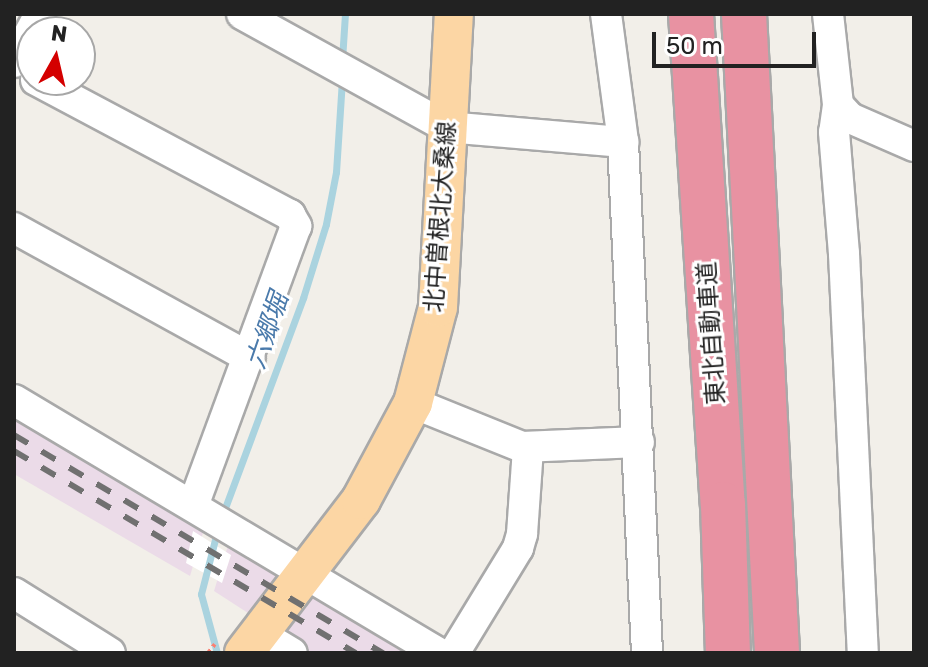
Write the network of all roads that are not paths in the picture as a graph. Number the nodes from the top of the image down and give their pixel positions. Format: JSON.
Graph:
{"nodes":[{"id":1,"x":40,"y":14,"type":"edge"},
{"id":2,"x":454,"y":14,"type":"edge"},
{"id":3,"x":606,"y":14,"type":"edge"},
{"id":4,"x":691,"y":14,"type":"edge"},
{"id":5,"x":744,"y":14,"type":"edge"},
{"id":6,"x":828,"y":14,"type":"edge"},
{"id":7,"x":251,"y":16,"type":"edge"},
{"id":8,"x":14,"y":62,"type":"edge"},
{"id":9,"x":66,"y":96,"type":"edge"},
{"id":10,"x":838,"y":105,"type":"junction"},
{"id":11,"x":447,"y":127,"type":"junction"},
{"id":12,"x":623,"y":142,"type":"junction"},
{"id":13,"x":914,"y":146,"type":"edge"},
{"id":14,"x":14,"y":228,"type":"edge"},
{"id":15,"x":250,"y":358,"type":"junction"},
{"id":16,"x":14,"y":400,"type":"edge"},
{"id":17,"x":413,"y":403,"type":"junction"},
{"id":18,"x":639,"y":442,"type":"junction"},
{"id":19,"x":528,"y":448,"type":"junction"},
{"id":20,"x":211,"y":516,"type":"junction"},
{"id":21,"x":307,"y":575,"type":"junction"},
{"id":22,"x":14,"y":593,"type":"edge"},
{"id":23,"x":251,"y":646,"type":"edge"},
{"id":24,"x":110,"y":653,"type":"edge"},
{"id":25,"x":292,"y":653,"type":"edge"},
{"id":26,"x":439,"y":653,"type":"edge"},
{"id":27,"x":454,"y":653,"type":"edge"},
{"id":28,"x":647,"y":653,"type":"edge"},
{"id":29,"x":728,"y":653,"type":"edge"},
{"id":30,"x":777,"y":653,"type":"edge"},
{"id":31,"x":863,"y":653,"type":"edge"}],
"edges":[{"from":1,"to":8,"type":"street"},
{"from":2,"to":11,"type":"main road","name":"北中曽根北大桑線"},
{"from":3,"to":12,"type":"street"},
{"from":4,"to":29,"type":"highway","name":"東北自動車道"},
{"from":5,"to":30,"type":"highway","name":"東北自動車道"},
{"from":6,"to":10,"type":"street"},
{"from":7,"to":11,"type":"street"},
{"from":9,"to":15,"type":"street"},
{"from":10,"to":13,"type":"street"},
{"from":10,"to":31,"type":"street"},
{"from":11,"to":12,"type":"street"},
{"from":11,"to":17,"type":"main road","name":"北中曽根北大桑線"},
{"from":12,"to":18,"type":"street"},
{"from":14,"to":15,"type":"street"},
{"from":15,"to":20,"type":"street"},
{"from":16,"to":20,"type":"street"},
{"from":17,"to":19,"type":"street"},
{"from":17,"to":21,"type":"main road","name":"北中曽根北大桑線"},
{"from":18,"to":19,"type":"street"},
{"from":18,"to":28,"type":"street"},
{"from":19,"to":27,"type":"street"},
{"from":20,"to":21,"type":"street"},
{"from":21,"to":23,"type":"main road","name":"北中曽根北大桑線"},
{"from":21,"to":26,"type":"street"},
{"from":22,"to":24,"type":"street"},
{"from":23,"to":25,"type":"street"}]}
